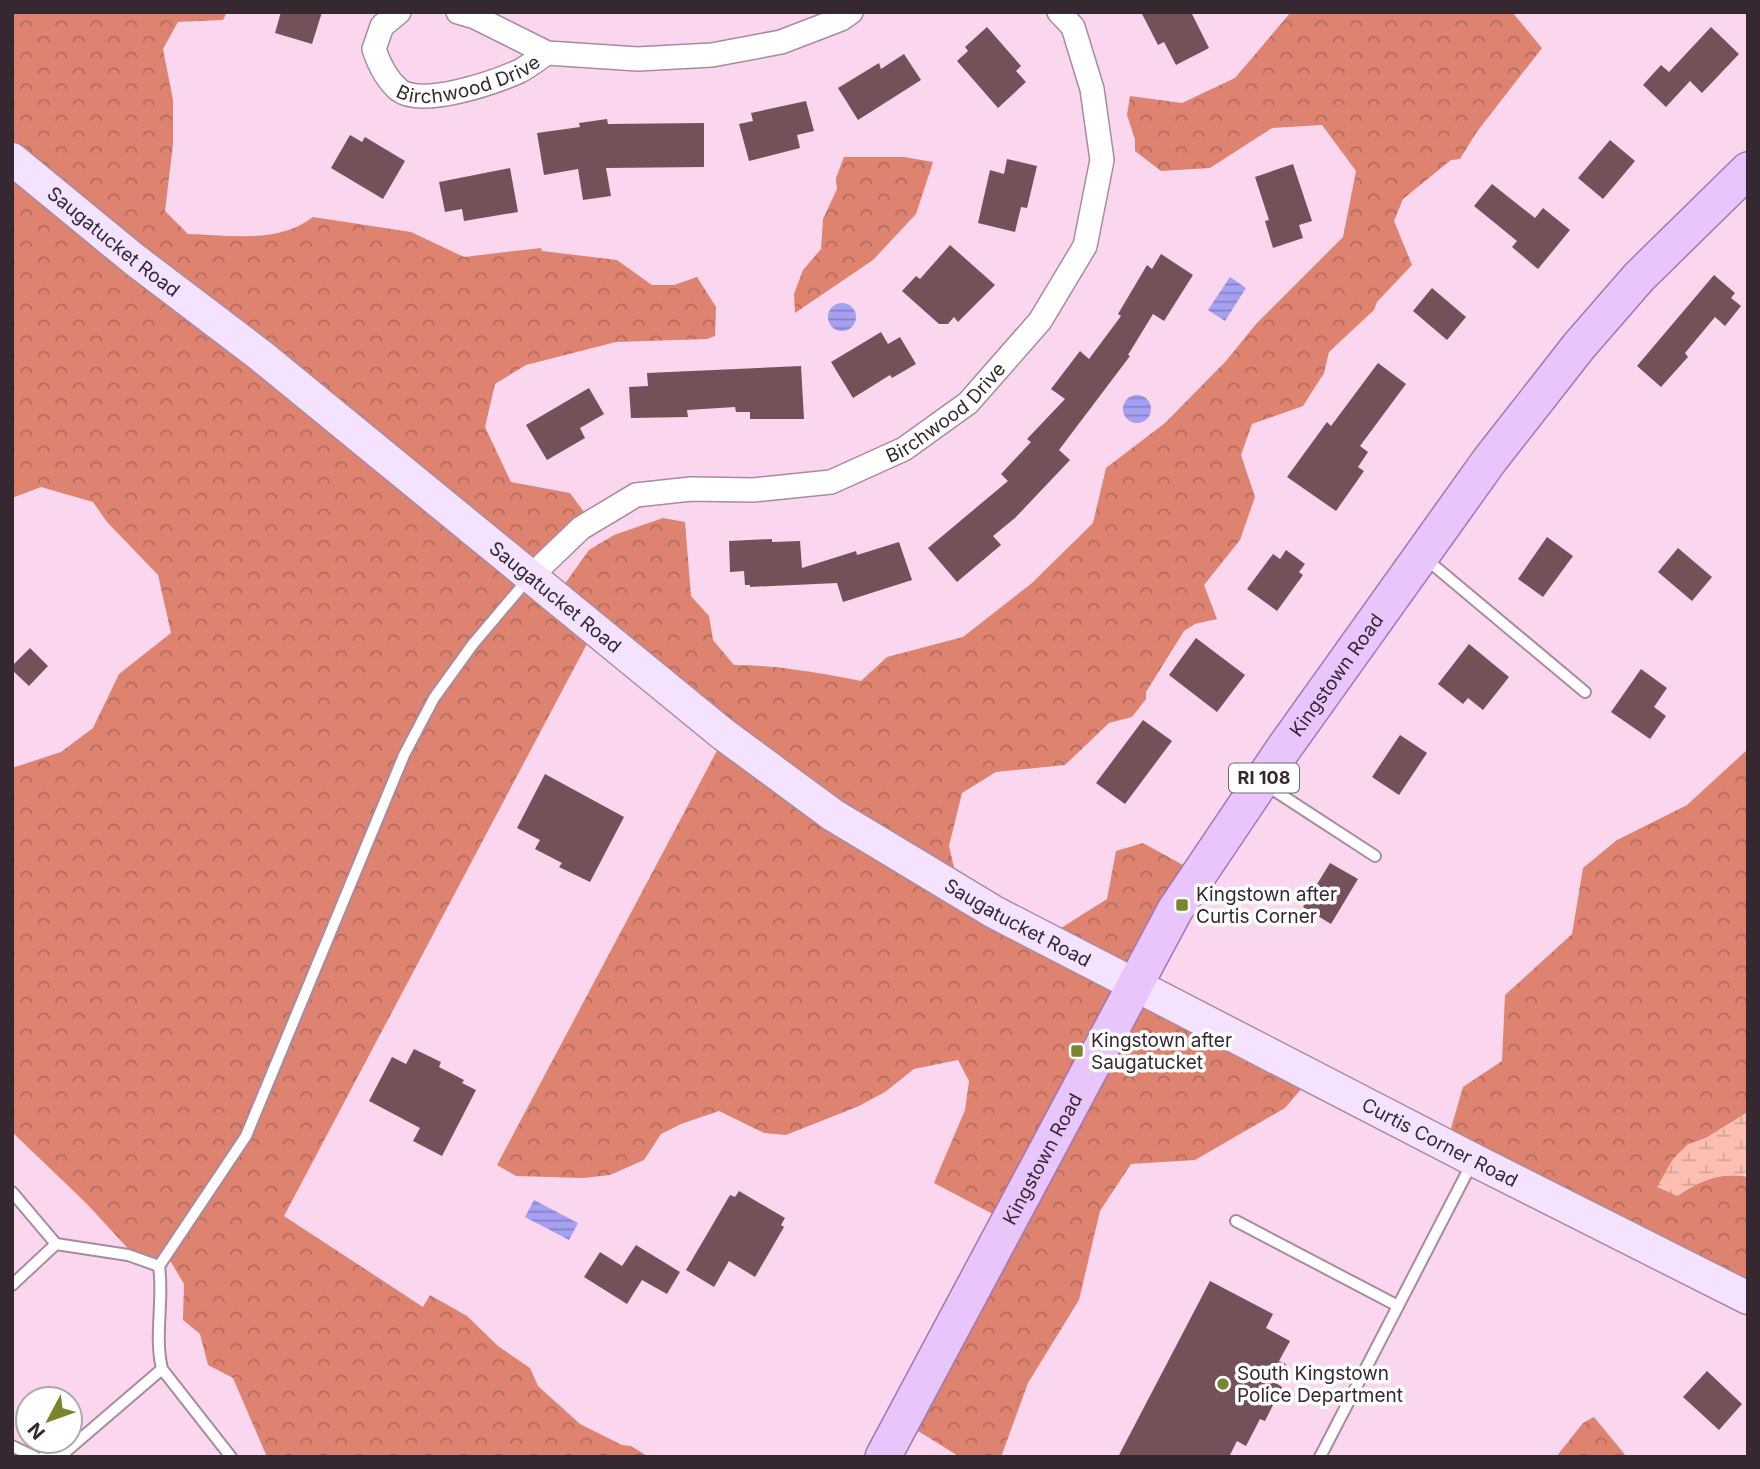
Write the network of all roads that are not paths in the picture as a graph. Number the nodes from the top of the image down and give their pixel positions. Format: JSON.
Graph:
{"nodes":[{"id":1,"x":399,"y":12,"type":"edge"},
{"id":2,"x":458,"y":12,"type":"edge"},
{"id":3,"x":851,"y":12,"type":"edge"},
{"id":4,"x":1059,"y":12,"type":"edge"},
{"id":5,"x":547,"y":53,"type":"junction"},
{"id":6,"x":12,"y":159,"type":"edge"},
{"id":7,"x":1748,"y":170,"type":"edge"},
{"id":8,"x":1422,"y":555,"type":"junction"},
{"id":9,"x":530,"y":577,"type":"junction"},
{"id":10,"x":1585,"y":692,"type":"dead end"},
{"id":11,"x":1261,"y":782,"type":"junction"},
{"id":12,"x":1375,"y":856,"type":"dead end"},
{"id":13,"x":1135,"y":982,"type":"junction"},
{"id":14,"x":1474,"y":1160,"type":"junction"},
{"id":15,"x":12,"y":1192,"type":"edge"},
{"id":16,"x":1236,"y":1221,"type":"dead end"},
{"id":17,"x":57,"y":1244,"type":"junction"},
{"id":18,"x":159,"y":1266,"type":"junction"},
{"id":19,"x":12,"y":1285,"type":"edge"},
{"id":20,"x":1748,"y":1298,"type":"edge"},
{"id":21,"x":1398,"y":1306,"type":"junction"},
{"id":22,"x":162,"y":1369,"type":"junction"},
{"id":23,"x":12,"y":1446,"type":"edge"},
{"id":24,"x":35,"y":1457,"type":"edge"},
{"id":25,"x":43,"y":1457,"type":"edge"},
{"id":26,"x":231,"y":1457,"type":"edge"},
{"id":27,"x":883,"y":1457,"type":"edge"},
{"id":28,"x":1320,"y":1457,"type":"edge"}],
"edges":[{"from":1,"to":5,"type":"street","name":"Birchwood Drive"},
{"from":2,"to":5,"type":"street","name":"Birchwood Drive"},
{"from":3,"to":5,"type":"street","name":"Birchwood Drive"},
{"from":4,"to":9,"type":"street","name":"Birchwood Drive"},
{"from":6,"to":9,"type":"street","name":"Saugatucket Road"},
{"from":7,"to":8,"type":"main road","name":"Kingstown Road","number":"RI 108"},
{"from":8,"to":10,"type":"lane"},
{"from":8,"to":11,"type":"main road","name":"Kingstown Road","number":"RI 108"},
{"from":9,"to":13,"type":"street","name":"Saugatucket Road"},
{"from":9,"to":18,"type":"lane"},
{"from":11,"to":12,"type":"lane"},
{"from":11,"to":13,"type":"main road","name":"Kingstown Road","number":"RI 108"},
{"from":13,"to":14,"type":"street","name":"Curtis Corner Road"},
{"from":13,"to":27,"type":"main road","name":"Kingstown Road","number":"RI 108"},
{"from":14,"to":20,"type":"street","name":"Curtis Corner Road"},
{"from":14,"to":21,"type":"lane"},
{"from":15,"to":17,"type":"lane"},
{"from":16,"to":21,"type":"lane"},
{"from":17,"to":18,"type":"lane"},
{"from":17,"to":19,"type":"lane"},
{"from":18,"to":22,"type":"lane"},
{"from":21,"to":28,"type":"lane"},
{"from":22,"to":25,"type":"lane"},
{"from":22,"to":26,"type":"lane"},
{"from":23,"to":24,"type":"lane"}]}
